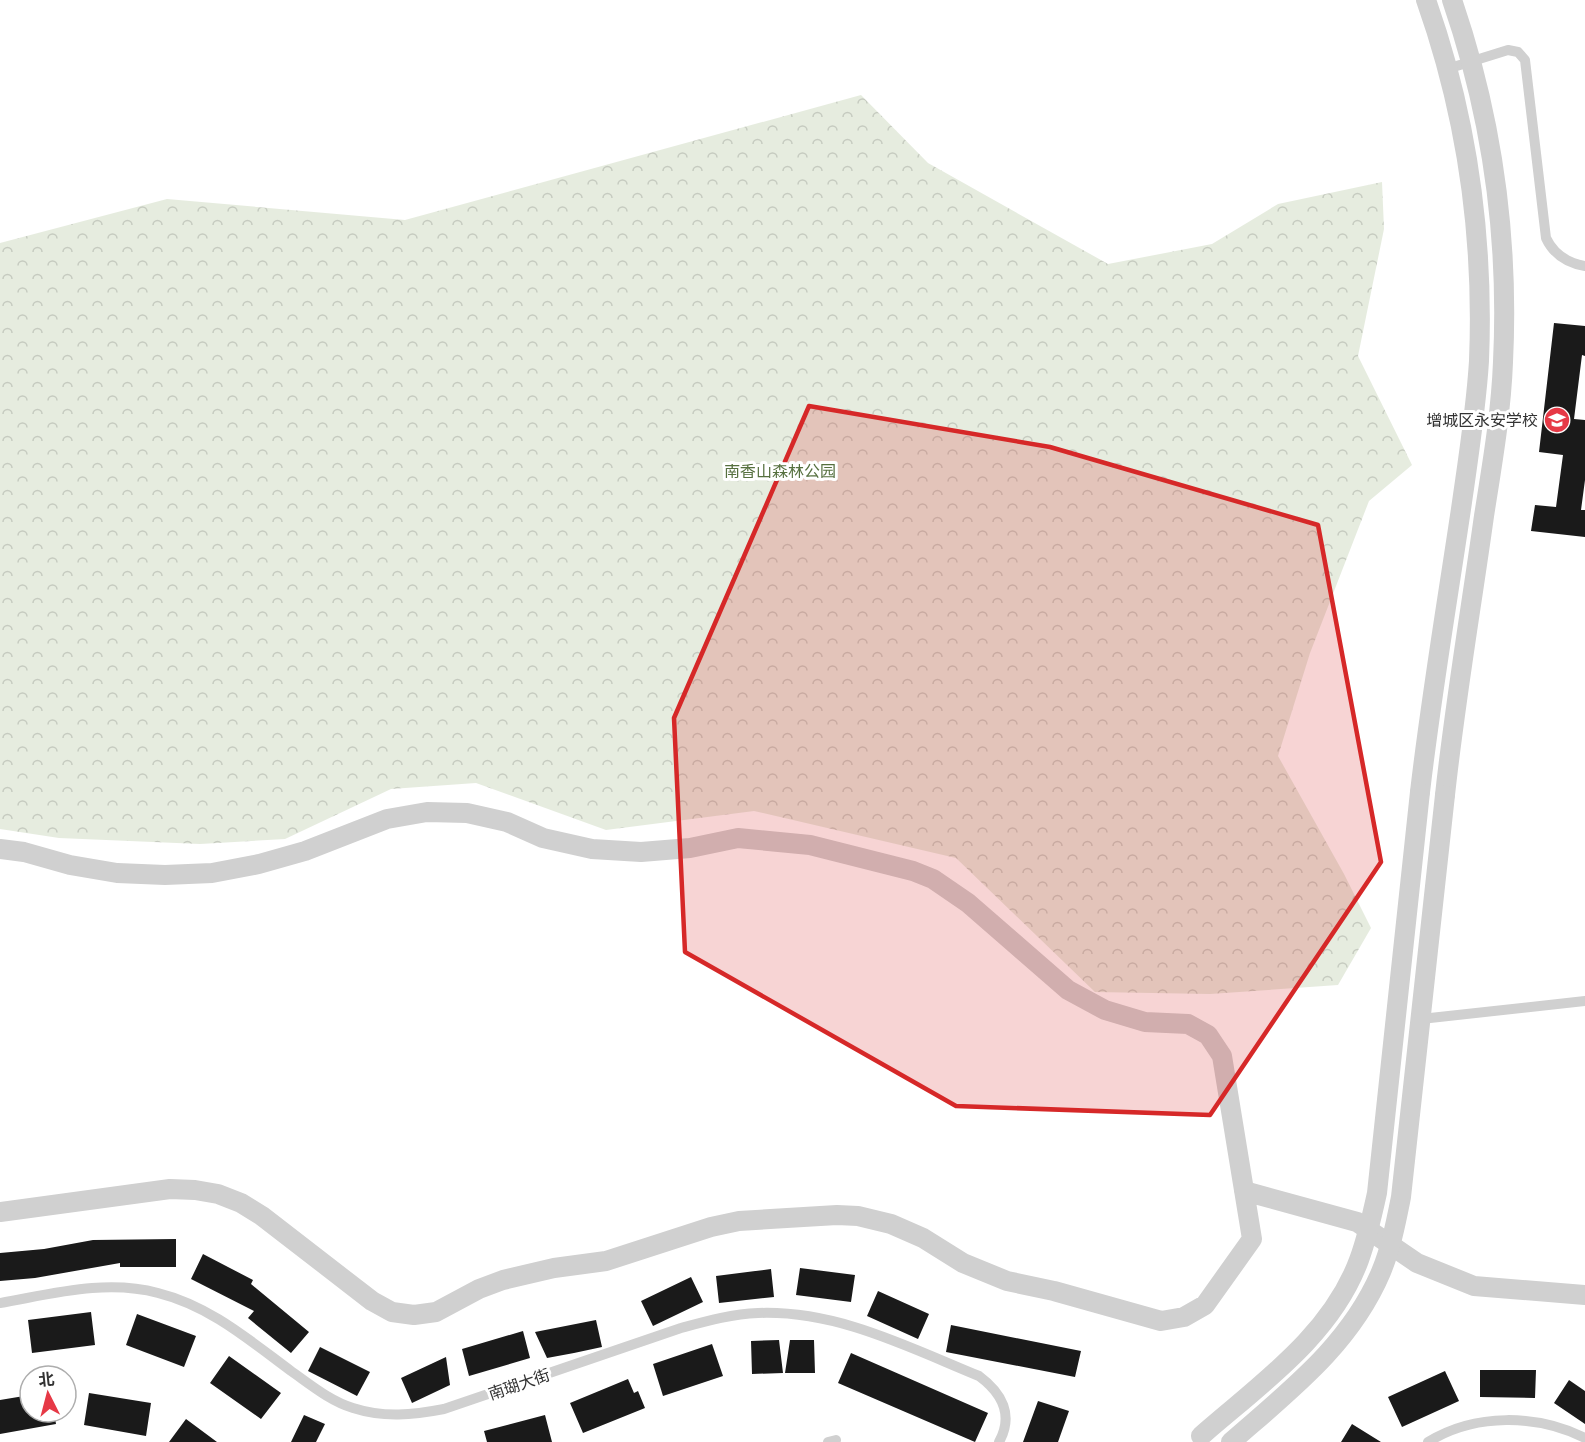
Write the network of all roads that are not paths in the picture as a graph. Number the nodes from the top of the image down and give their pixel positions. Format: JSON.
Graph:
{"nodes":[{"id":1,"x":1426,"y":0,"type":"edge"},
{"id":2,"x":1452,"y":0,"type":"edge"},
{"id":3,"x":1471,"y":61,"type":"junction"},
{"id":4,"x":1447,"y":69,"type":"junction"},
{"id":5,"x":1585,"y":267,"type":"edge"},
{"id":6,"x":0,"y":849,"type":"edge"},
{"id":7,"x":1585,"y":1001,"type":"edge"},
{"id":8,"x":1420,"y":1019,"type":"junction"},
{"id":9,"x":1244,"y":1191,"type":"junction"},
{"id":10,"x":0,"y":1212,"type":"edge"},
{"id":11,"x":1585,"y":1295,"type":"edge"},
{"id":12,"x":0,"y":1303,"type":"edge"},
{"id":13,"x":1585,"y":1438,"type":"edge"},
{"id":14,"x":1197,"y":1439,"type":"edge"},
{"id":15,"x":999,"y":1442,"type":"edge"},
{"id":16,"x":1231,"y":1442,"type":"edge"},
{"id":17,"x":1428,"y":1442,"type":"edge"}],
"edges":[{"from":1,"to":4,"type":"street"},
{"from":2,"to":3,"type":"street"},
{"from":3,"to":4,"type":"lane"},
{"from":3,"to":5,"type":"lane"},
{"from":3,"to":8,"type":"street","bridge":true},
{"from":4,"to":14,"type":"street","bridge":true},
{"from":6,"to":9,"type":"street"},
{"from":7,"to":8,"type":"lane"},
{"from":8,"to":16,"type":"street","bridge":true},
{"from":9,"to":10,"type":"street"},
{"from":9,"to":11,"type":"street"},
{"from":12,"to":15,"type":"lane","name":"南瑚大街"},
{"from":13,"to":17,"type":"lane"}]}
